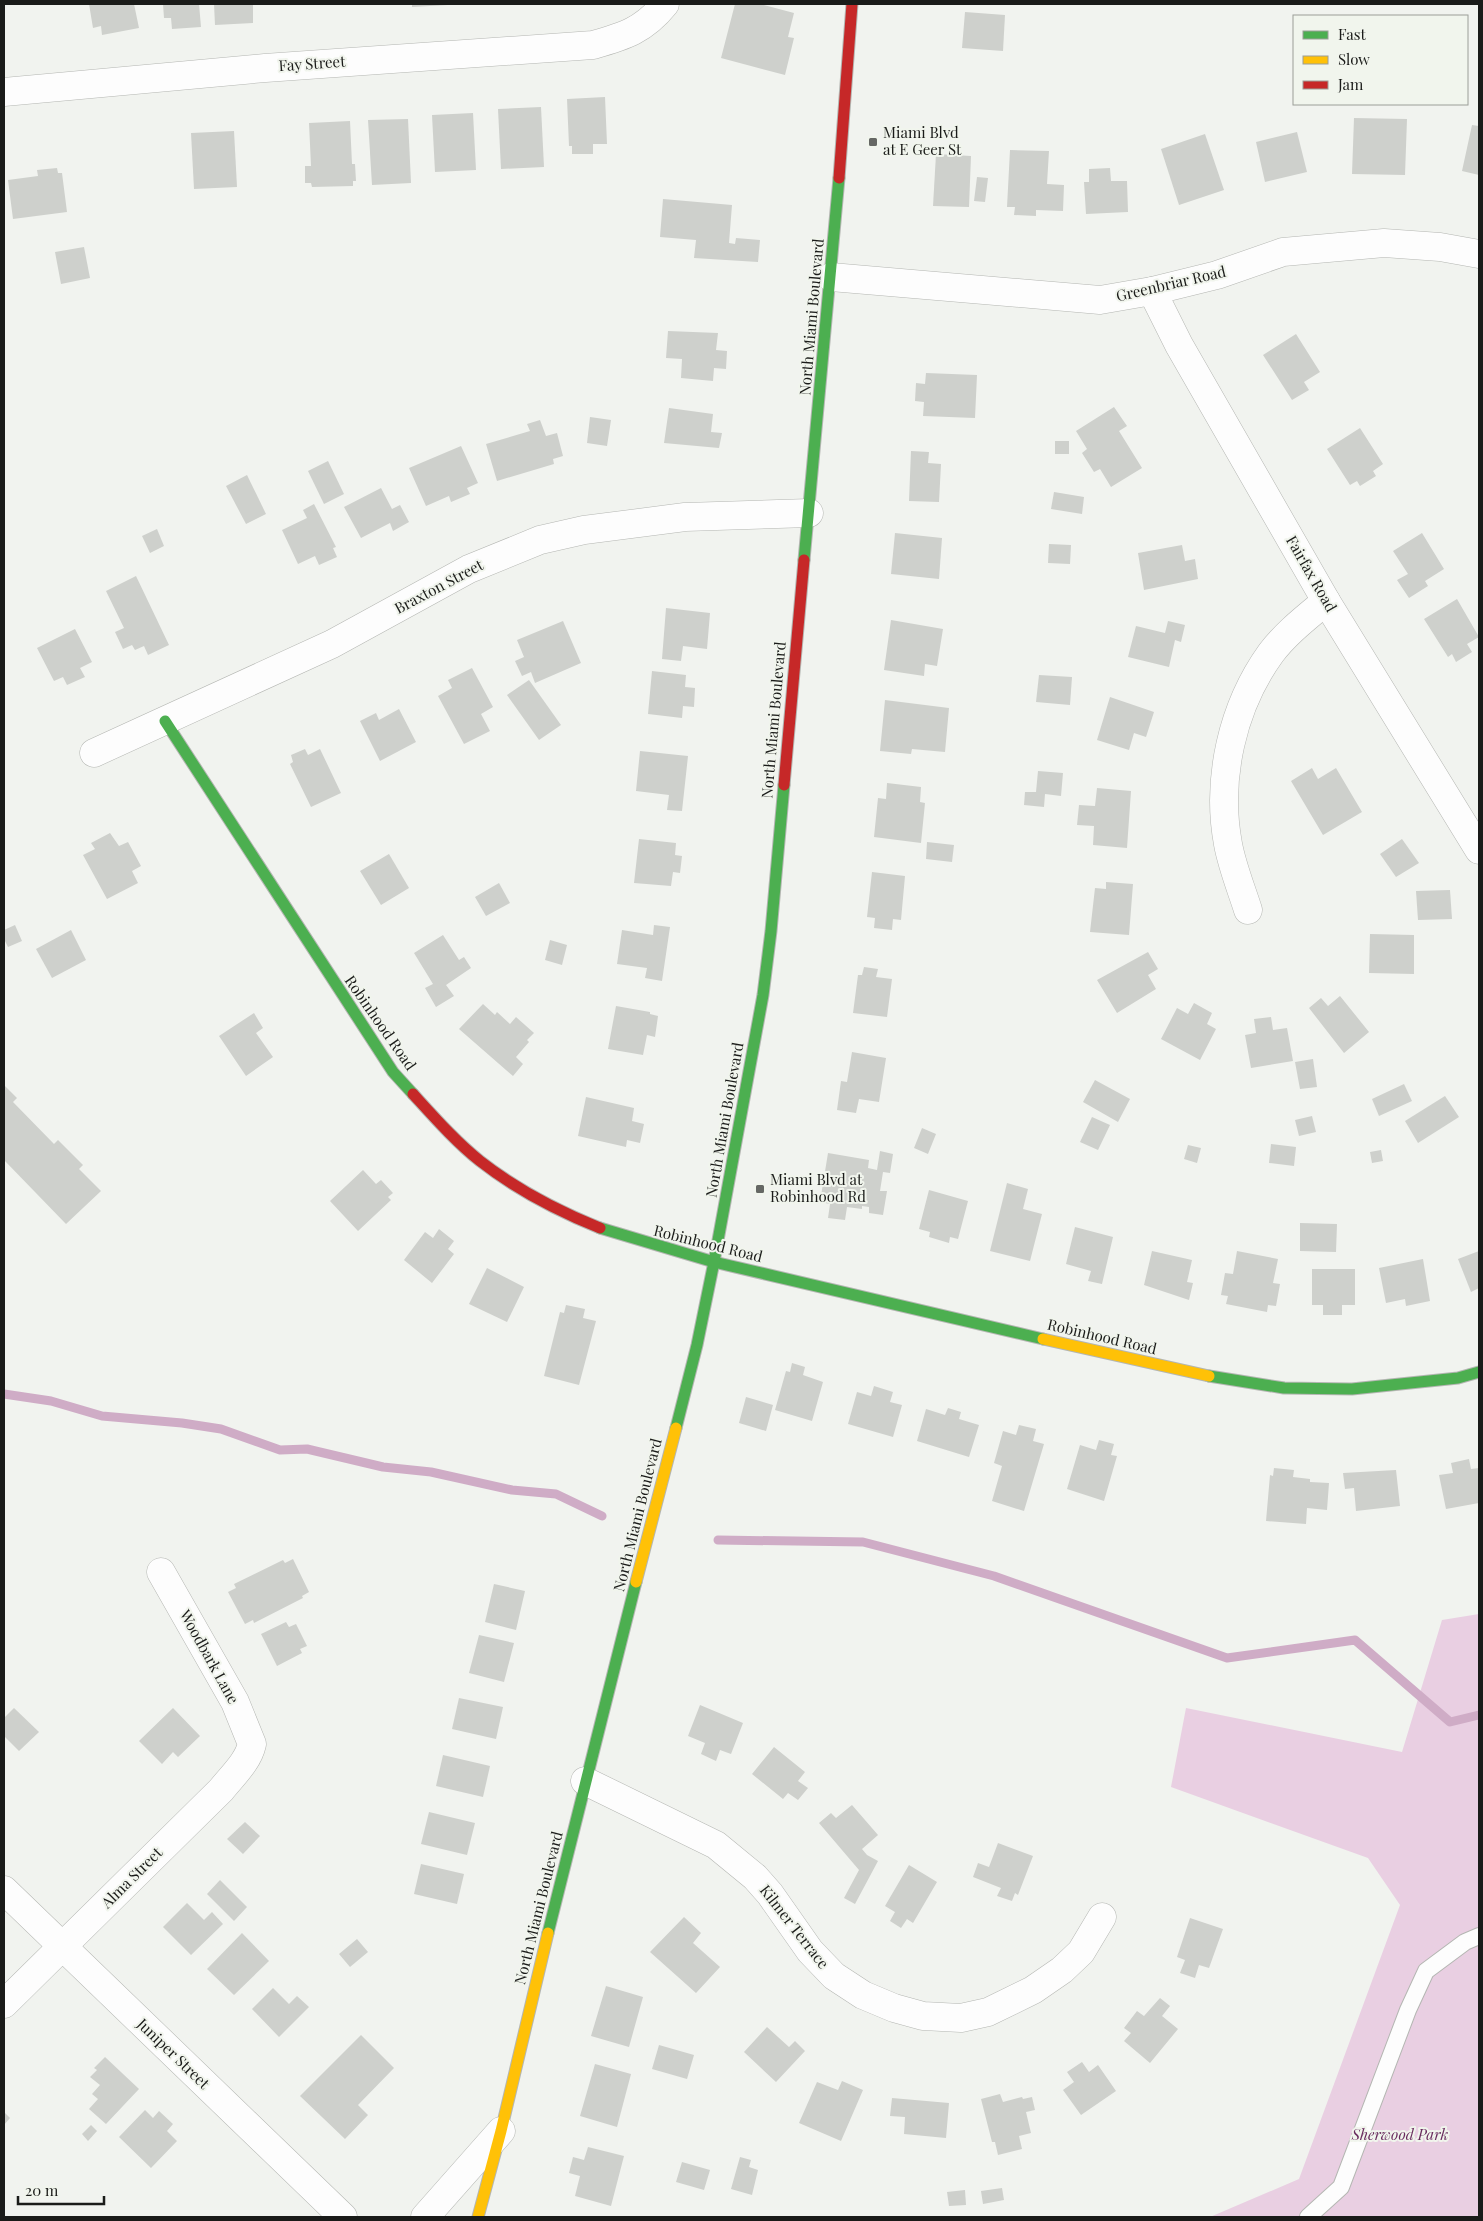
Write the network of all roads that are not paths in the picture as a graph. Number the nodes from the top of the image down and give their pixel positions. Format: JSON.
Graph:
{"nodes":[{"id":1,"x":665,"y":4,"type":"edge"},
{"id":2,"x":852,"y":4,"type":"edge"},
{"id":3,"x":4,"y":92,"type":"edge"},
{"id":4,"x":1479,"y":254,"type":"edge"},
{"id":5,"x":831,"y":277,"type":"junction"},
{"id":6,"x":1152,"y":291,"type":"junction"},
{"id":7,"x":809,"y":513,"type":"junction"},
{"id":8,"x":1326,"y":601,"type":"junction"},
{"id":9,"x":165,"y":721,"type":"junction"},
{"id":10,"x":94,"y":752,"type":"dead end"},
{"id":11,"x":1479,"y":850,"type":"edge"},
{"id":12,"x":1248,"y":910,"type":"dead end"},
{"id":13,"x":714,"y":1262,"type":"junction"},
{"id":14,"x":1479,"y":1372,"type":"edge"},
{"id":15,"x":161,"y":1572,"type":"dead end"},
{"id":16,"x":252,"y":1744,"type":"joint"},
{"id":17,"x":585,"y":1781,"type":"junction"},
{"id":18,"x":4,"y":1890,"type":"edge"},
{"id":19,"x":1102,"y":1917,"type":"dead end"},
{"id":20,"x":1479,"y":1936,"type":"edge"},
{"id":21,"x":62,"y":1947,"type":"junction"},
{"id":22,"x":4,"y":2004,"type":"edge"},
{"id":23,"x":501,"y":2132,"type":"junction"},
{"id":24,"x":342,"y":2217,"type":"edge"},
{"id":25,"x":424,"y":2217,"type":"edge"},
{"id":26,"x":478,"y":2217,"type":"edge"},
{"id":27,"x":1308,"y":2217,"type":"edge"}],
"edges":[{"from":1,"to":3,"type":"street","name":"Fay Street"},
{"from":2,"to":5,"type":"main road","name":"North Miami Boulevard"},
{"from":4,"to":6,"type":"street","name":"Greenbriar Road"},
{"from":5,"to":6,"type":"street","name":"Greenbriar Road"},
{"from":5,"to":7,"type":"main road","name":"North Miami Boulevard"},
{"from":6,"to":8,"type":"street","name":"Fairfax Road"},
{"from":7,"to":9,"type":"street","name":"Braxton Street"},
{"from":7,"to":13,"type":"main road","name":"North Miami Boulevard"},
{"from":8,"to":11,"type":"street","name":"Fairfax Road"},
{"from":8,"to":12,"type":"street"},
{"from":9,"to":10,"type":"street","name":"Braxton Street"},
{"from":9,"to":13,"type":"main road","name":"Robinhood Road"},
{"from":13,"to":14,"type":"main road","name":"Robinhood Road"},
{"from":13,"to":17,"type":"main road","name":"North Miami Boulevard"},
{"from":15,"to":16,"type":"street","name":"Woodbark Lane"},
{"from":16,"to":21,"type":"street","name":"Alma Street"},
{"from":17,"to":19,"type":"street","name":"Kilmer Terrace"},
{"from":17,"to":23,"type":"main road","name":"North Miami Boulevard"},
{"from":18,"to":21,"type":"street","name":"Juniper Street"},
{"from":20,"to":27,"type":"lane"},
{"from":21,"to":22,"type":"street","name":"Alma Street"},
{"from":21,"to":24,"type":"street","name":"Juniper Street"},
{"from":23,"to":25,"type":"street"},
{"from":23,"to":26,"type":"main road","name":"North Miami Boulevard"}]}
